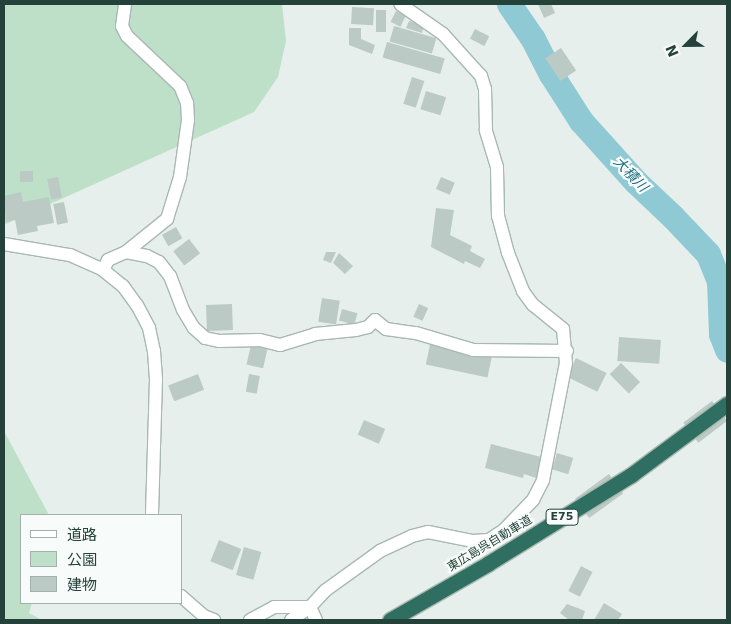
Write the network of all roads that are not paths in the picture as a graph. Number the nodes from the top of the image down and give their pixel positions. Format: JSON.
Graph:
{"nodes":[{"id":1,"x":125,"y":4,"type":"edge"},
{"id":2,"x":400,"y":4,"type":"edge"},
{"id":3,"x":4,"y":244,"type":"edge"},
{"id":4,"x":126,"y":252,"type":"junction"},
{"id":5,"x":103,"y":270,"type":"junction"},
{"id":6,"x":567,"y":351,"type":"junction"},
{"id":7,"x":727,"y":404,"type":"edge"},
{"id":8,"x":152,"y":514,"type":"edge"},
{"id":9,"x":182,"y":597,"type":"edge"},
{"id":10,"x":310,"y":607,"type":"junction"},
{"id":11,"x":214,"y":620,"type":"edge"},
{"id":12,"x":250,"y":620,"type":"edge"},
{"id":13,"x":291,"y":620,"type":"edge"},
{"id":14,"x":316,"y":620,"type":"edge"},
{"id":15,"x":390,"y":620,"type":"edge"}],
"edges":[{"from":1,"to":4,"type":"street"},
{"from":2,"to":6,"type":"street"},
{"from":3,"to":5,"type":"street"},
{"from":4,"to":5,"type":"street"},
{"from":4,"to":6,"type":"street"},
{"from":5,"to":8,"type":"street"},
{"from":6,"to":10,"type":"street"},
{"from":7,"to":15,"type":"highway","name":"東広島呉自動車道","number":"E75"},
{"from":9,"to":11,"type":"street"},
{"from":10,"to":12,"type":"street"},
{"from":10,"to":13,"type":"street"},
{"from":10,"to":14,"type":"street"}]}
